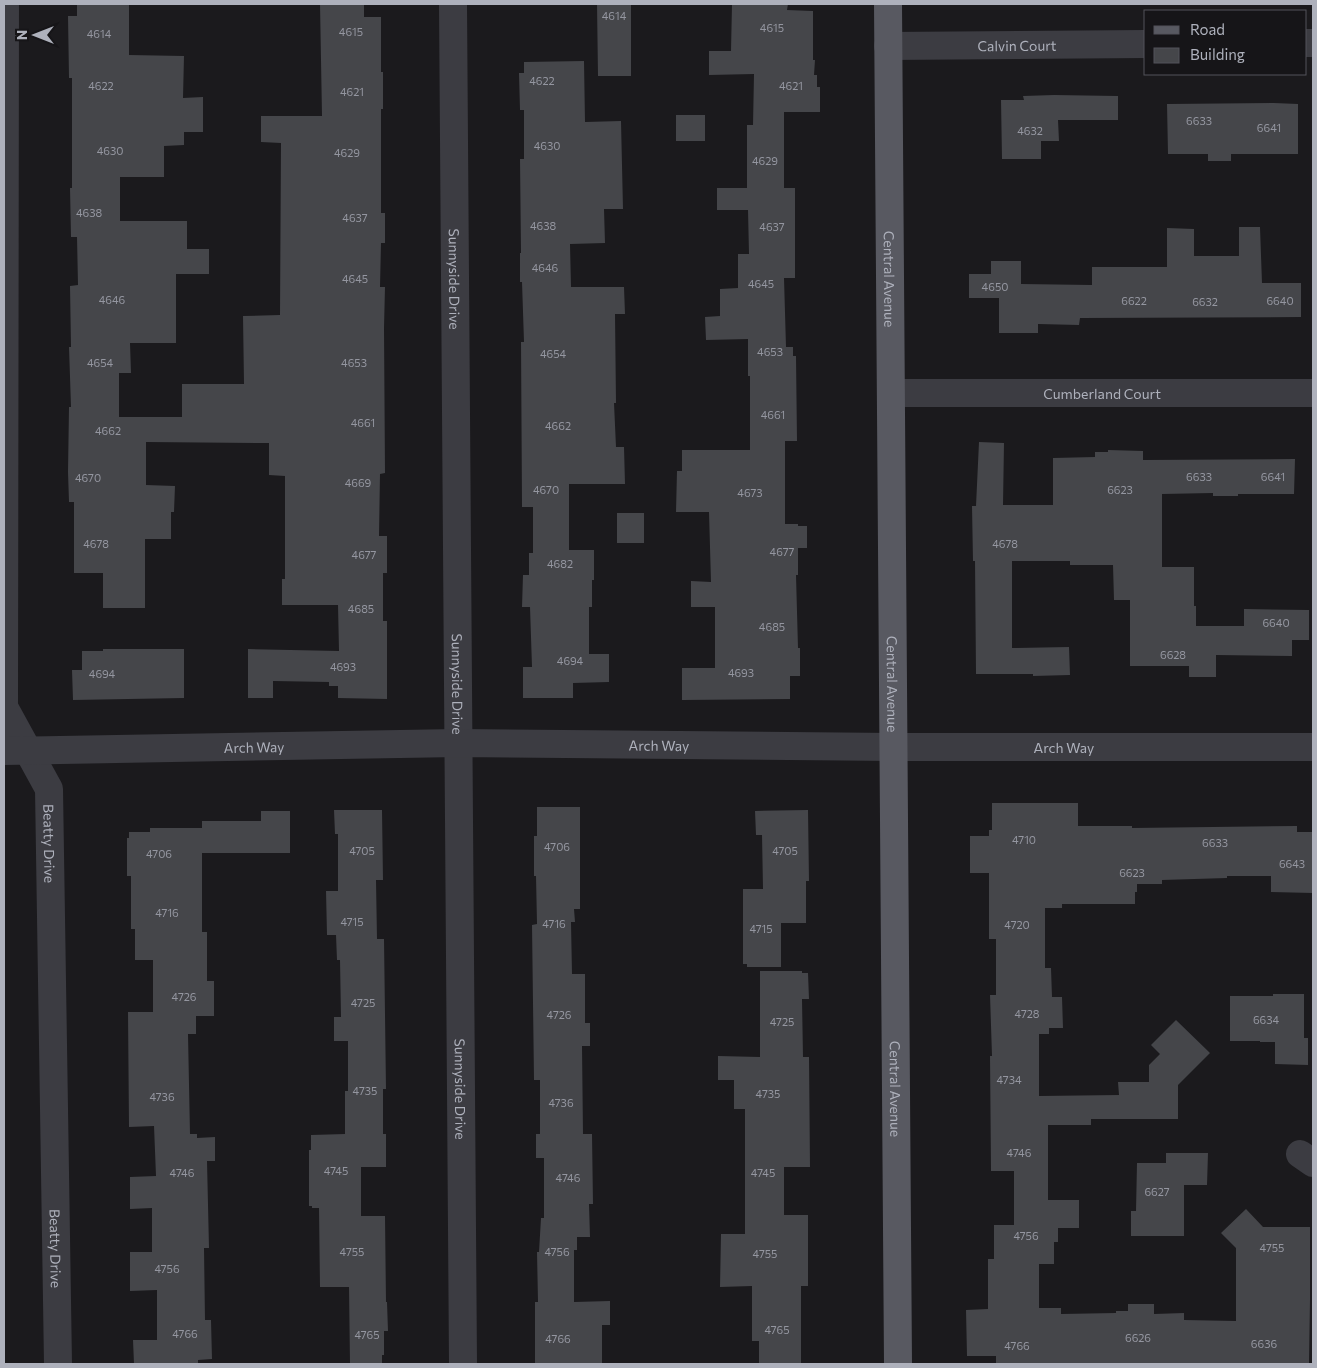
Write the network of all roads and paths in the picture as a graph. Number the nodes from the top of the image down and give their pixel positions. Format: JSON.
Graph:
{"nodes":[{"id":1,"x":5,"y":4,"type":"edge"},
{"id":2,"x":453,"y":4,"type":"edge"},
{"id":3,"x":888,"y":4,"type":"edge"},
{"id":4,"x":1144,"y":44,"type":"edge"},
{"id":5,"x":888,"y":46,"type":"junction"},
{"id":6,"x":891,"y":393,"type":"junction"},
{"id":7,"x":1313,"y":393,"type":"edge"},
{"id":8,"x":458,"y":742,"type":"junction"},
{"id":9,"x":894,"y":747,"type":"junction"},
{"id":10,"x":1313,"y":747,"type":"edge"},
{"id":11,"x":16,"y":751,"type":"edge"},
{"id":12,"x":58,"y":1364,"type":"edge"},
{"id":13,"x":463,"y":1364,"type":"edge"},
{"id":14,"x":898,"y":1364,"type":"edge"}],
"edges":[{"from":1,"to":11,"type":"street","name":"Beatty Drive"},
{"from":2,"to":8,"type":"street","name":"Sunnyside Drive"},
{"from":3,"to":5,"type":"main road","name":"Central Avenue"},
{"from":4,"to":5,"type":"street","name":"Calvin Court"},
{"from":5,"to":6,"type":"main road","name":"Central Avenue"},
{"from":6,"to":7,"type":"street","name":"Cumberland Court"},
{"from":6,"to":9,"type":"main road","name":"Central Avenue"},
{"from":8,"to":9,"type":"street","name":"Arch Way"},
{"from":8,"to":11,"type":"street","name":"Arch Way"},
{"from":8,"to":13,"type":"street","name":"Sunnyside Drive"},
{"from":9,"to":10,"type":"street","name":"Arch Way"},
{"from":9,"to":14,"type":"main road","name":"Central Avenue"},
{"from":11,"to":12,"type":"street","name":"Beatty Drive"}]}
